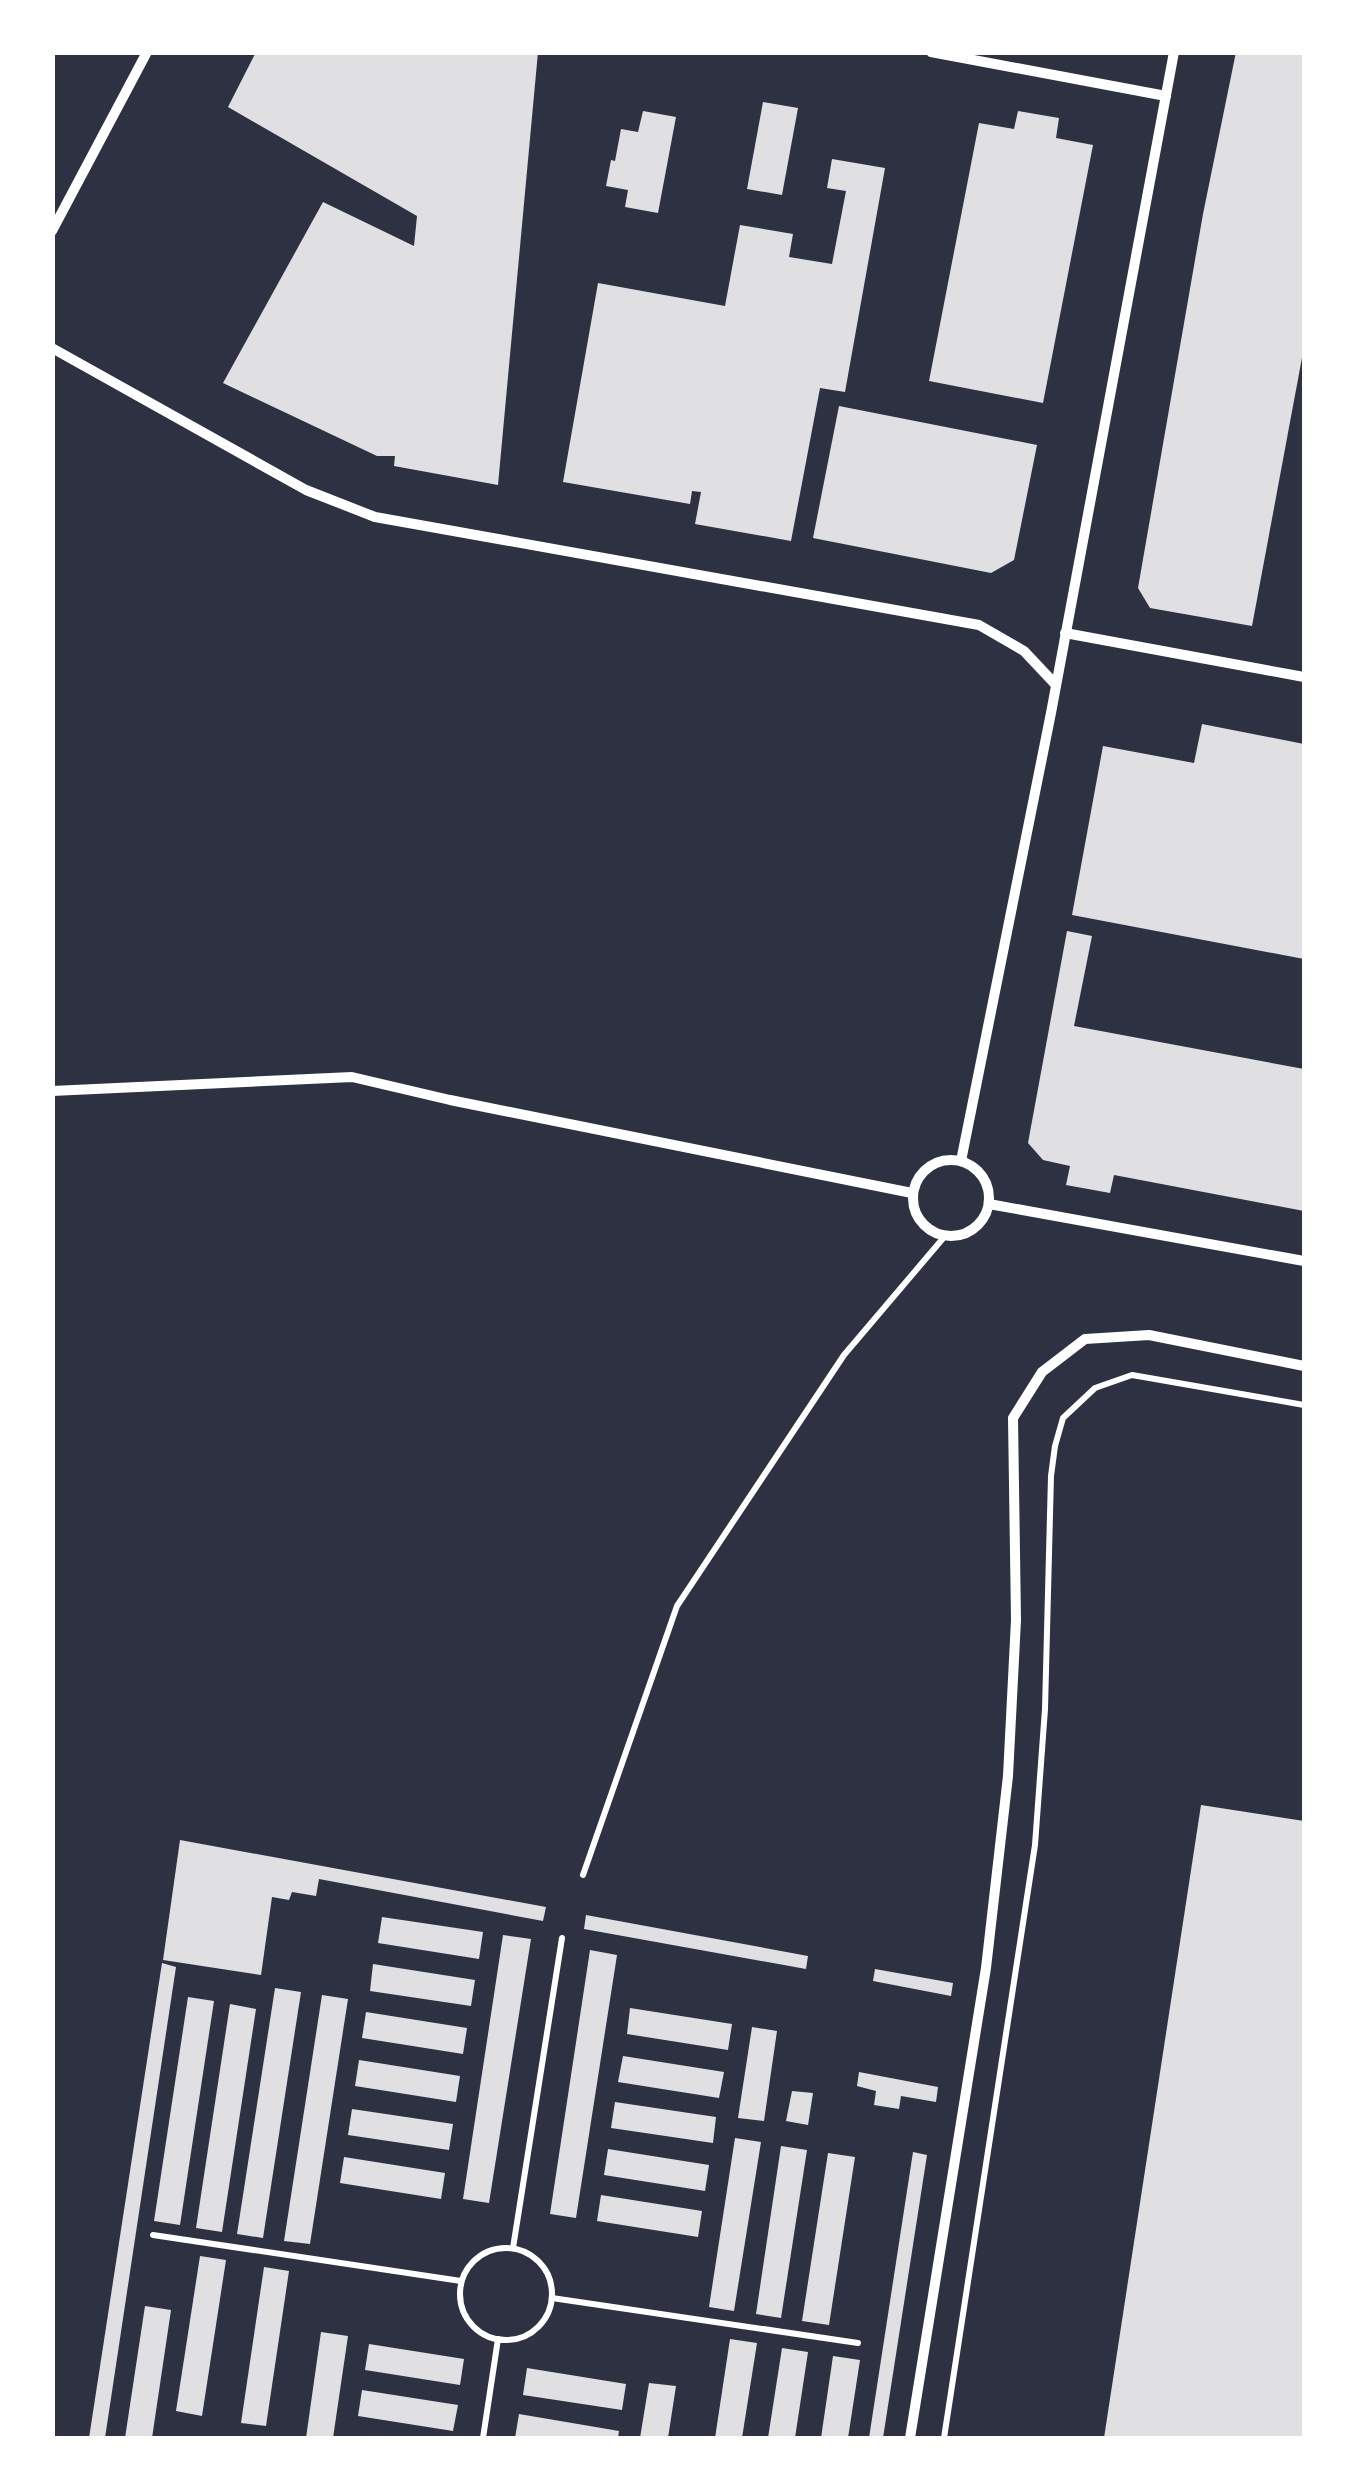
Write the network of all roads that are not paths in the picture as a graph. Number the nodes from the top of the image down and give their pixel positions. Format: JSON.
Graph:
{"nodes":[{"id":1,"x":148,"y":52,"type":"edge"},
{"id":2,"x":931,"y":52,"type":"edge"},
{"id":3,"x":1174,"y":52,"type":"edge"},
{"id":4,"x":1166,"y":96,"type":"junction"},
{"id":5,"x":52,"y":231,"type":"edge"},
{"id":6,"x":52,"y":348,"type":"edge"},
{"id":7,"x":1065,"y":633,"type":"junction"},
{"id":8,"x":1304,"y":677,"type":"edge"},
{"id":9,"x":1056,"y":685,"type":"junction"},
{"id":10,"x":52,"y":1092,"type":"edge"},
{"id":11,"x":961,"y":1162,"type":"junction"},
{"id":12,"x":912,"y":1194,"type":"junction"},
{"id":13,"x":988,"y":1204,"type":"junction"},
{"id":14,"x":1304,"y":1262,"type":"edge"},
{"id":15,"x":1304,"y":1366,"type":"edge"},
{"id":16,"x":910,"y":2438,"type":"edge"}],
"edges":[{"from":1,"to":5,"type":"street"},
{"from":2,"to":4,"type":"street"},
{"from":3,"to":4,"type":"street"},
{"from":4,"to":7,"type":"street"},
{"from":6,"to":9,"type":"street"},
{"from":7,"to":8,"type":"street"},
{"from":7,"to":9,"type":"street"},
{"from":9,"to":11,"type":"street"},
{"from":10,"to":12,"type":"street"},
{"from":11,"to":12,"type":"street"},
{"from":11,"to":13,"type":"street"},
{"from":12,"to":13,"type":"street"},
{"from":13,"to":14,"type":"street"},
{"from":15,"to":16,"type":"street"}]}
